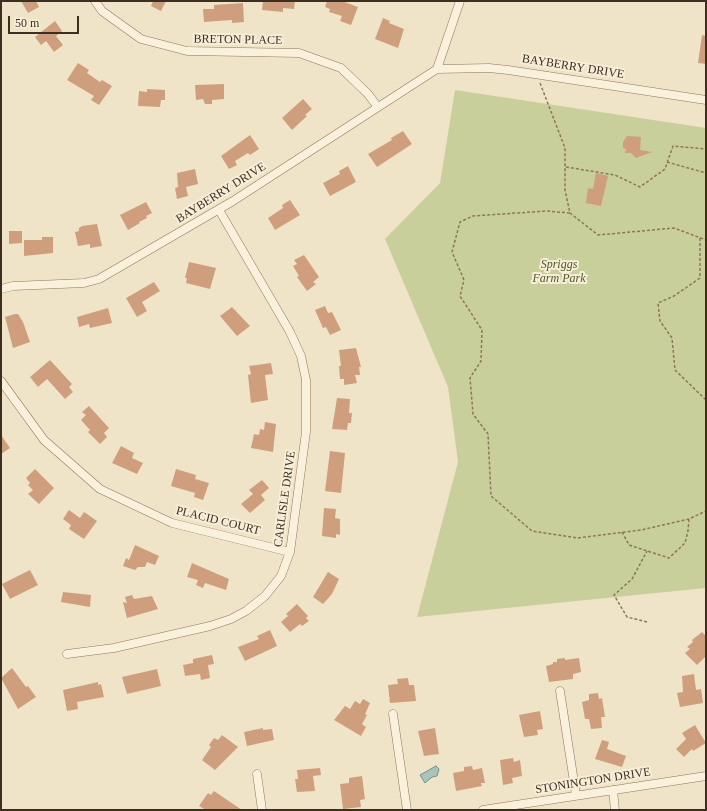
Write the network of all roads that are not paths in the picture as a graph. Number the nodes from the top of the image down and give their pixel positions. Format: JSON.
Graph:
{"nodes":[{"id":1,"x":95,"y":1,"type":"edge"},
{"id":2,"x":460,"y":1,"type":"edge"},
{"id":3,"x":436,"y":69,"type":"junction"},
{"id":4,"x":706,"y":100,"type":"edge"},
{"id":5,"x":377,"y":106,"type":"junction"},
{"id":6,"x":219,"y":210,"type":"junction"},
{"id":7,"x":1,"y":289,"type":"edge"},
{"id":8,"x":1,"y":381,"type":"edge"},
{"id":9,"x":290,"y":552,"type":"junction"},
{"id":10,"x":67,"y":654,"type":"dead end"},
{"id":11,"x":560,"y":691,"type":"dead end"},
{"id":12,"x":393,"y":714,"type":"dead end"},
{"id":13,"x":257,"y":774,"type":"dead end"},
{"id":14,"x":706,"y":776,"type":"edge"},
{"id":15,"x":613,"y":790,"type":"junction"},
{"id":16,"x":576,"y":795,"type":"junction"},
{"id":17,"x":262,"y":810,"type":"edge"},
{"id":18,"x":407,"y":810,"type":"edge"},
{"id":19,"x":483,"y":810,"type":"edge"},
{"id":20,"x":615,"y":810,"type":"edge"}],
"edges":[{"from":1,"to":5,"type":"street","name":"BRETON PLACE"},
{"from":2,"to":3,"type":"street"},
{"from":3,"to":4,"type":"street","name":"BAYBERRY DRIVE"},
{"from":3,"to":5,"type":"street","name":"BAYBERRY DRIVE"},
{"from":5,"to":6,"type":"street","name":"BAYBERRY DRIVE"},
{"from":6,"to":7,"type":"street","name":"BAYBERRY DRIVE"},
{"from":6,"to":9,"type":"street","name":"CARLISLE DRIVE"},
{"from":8,"to":9,"type":"street","name":"PLACID COURT"},
{"from":9,"to":10,"type":"street","name":"CARLISLE DRIVE"},
{"from":11,"to":16,"type":"street"},
{"from":12,"to":18,"type":"street"},
{"from":13,"to":17,"type":"street"},
{"from":14,"to":15,"type":"street","name":"STONINGTON DRIVE"},
{"from":15,"to":16,"type":"street","name":"STONINGTON DRIVE"},
{"from":15,"to":20,"type":"street"},
{"from":16,"to":19,"type":"street","name":"STONINGTON DRIVE"}]}
